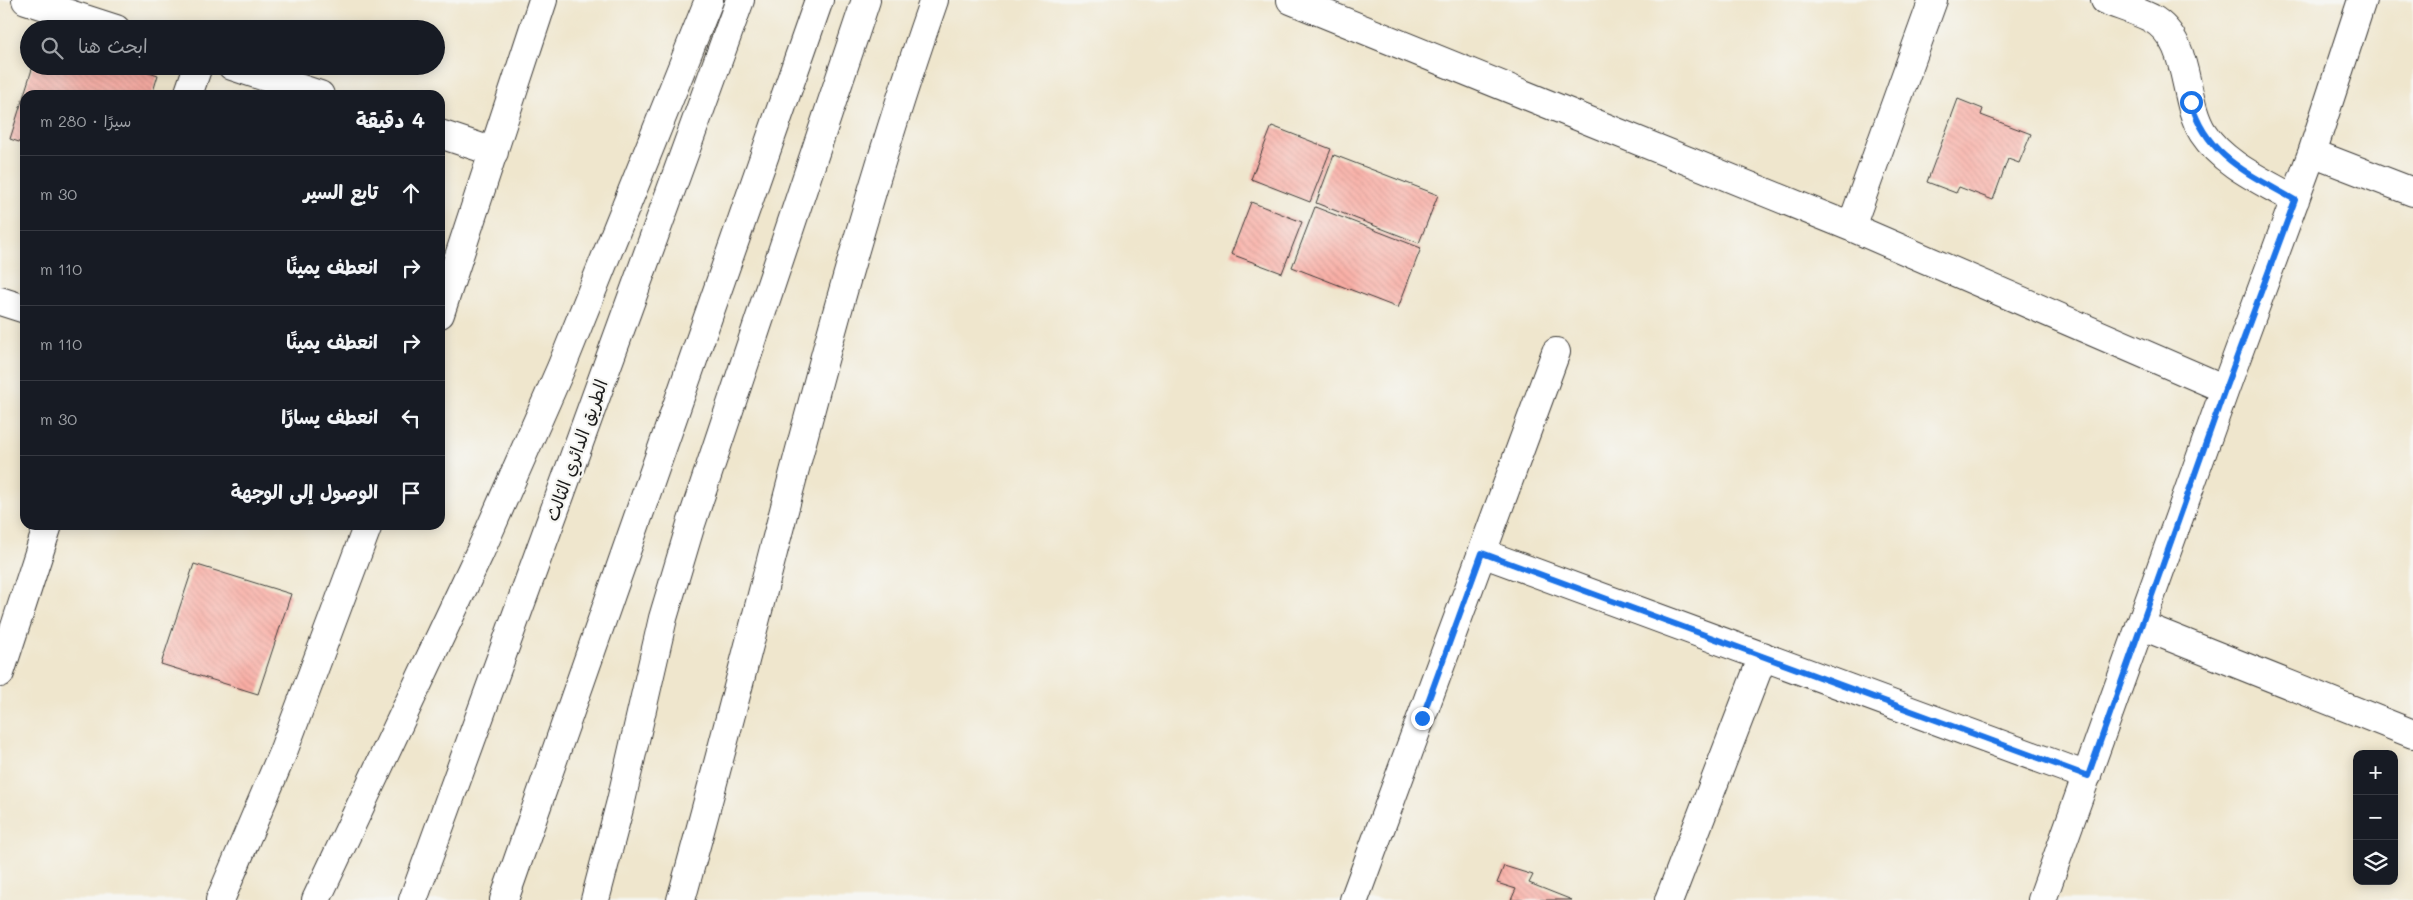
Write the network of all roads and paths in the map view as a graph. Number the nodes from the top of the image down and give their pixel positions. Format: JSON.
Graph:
{"nodes":[{"id":1,"x":26,"y":0,"type":"edge"},
{"id":2,"x":543,"y":0,"type":"edge"},
{"id":3,"x":709,"y":0,"type":"edge"},
{"id":4,"x":740,"y":0,"type":"edge"},
{"id":5,"x":819,"y":0,"type":"edge"},
{"id":6,"x":866,"y":0,"type":"edge"},
{"id":7,"x":934,"y":0,"type":"edge"},
{"id":8,"x":1291,"y":0,"type":"edge"},
{"id":9,"x":1933,"y":0,"type":"edge"},
{"id":10,"x":2105,"y":0,"type":"edge"},
{"id":11,"x":2362,"y":0,"type":"edge"},
{"id":12,"x":88,"y":20,"type":"edge"},
{"id":13,"x":195,"y":75,"type":"edge"},
{"id":14,"x":259,"y":75,"type":"edge"},
{"id":15,"x":190,"y":90,"type":"edge"},
{"id":16,"x":305,"y":90,"type":"edge"},
{"id":17,"x":445,"y":136,"type":"edge"},
{"id":18,"x":494,"y":152,"type":"junction"},
{"id":19,"x":2312,"y":153,"type":"junction"},
{"id":20,"x":2413,"y":192,"type":"edge"},
{"id":21,"x":2295,"y":200,"type":"junction"},
{"id":22,"x":1851,"y":227,"type":"junction"},
{"id":23,"x":445,"y":299,"type":"edge"},
{"id":24,"x":0,"y":301,"type":"edge"},
{"id":25,"x":20,"y":307,"type":"edge"},
{"id":26,"x":1556,"y":352,"type":"dead end"},
{"id":27,"x":2225,"y":389,"type":"junction"},
{"id":28,"x":46,"y":530,"type":"edge"},
{"id":29,"x":366,"y":530,"type":"edge"},
{"id":30,"x":1482,"y":553,"type":"junction"},
{"id":31,"x":2140,"y":625,"type":"junction"},
{"id":32,"x":1763,"y":656,"type":"junction"},
{"id":33,"x":0,"y":673,"type":"edge"},
{"id":34,"x":2413,"y":734,"type":"edge"},
{"id":35,"x":2088,"y":776,"type":"junction"},
{"id":36,"x":220,"y":900,"type":"edge"},
{"id":37,"x":316,"y":900,"type":"edge"},
{"id":38,"x":412,"y":900,"type":"edge"},
{"id":39,"x":504,"y":900,"type":"edge"},
{"id":40,"x":595,"y":900,"type":"edge"},
{"id":41,"x":681,"y":900,"type":"edge"},
{"id":42,"x":1354,"y":900,"type":"edge"},
{"id":43,"x":1669,"y":900,"type":"edge"},
{"id":44,"x":2042,"y":900,"type":"edge"}],
"edges":[{"from":1,"to":12,"type":"main road"},
{"from":2,"to":18,"type":"main road"},
{"from":3,"to":37,"type":"main road"},
{"from":4,"to":38,"type":"main road","name":"الطريق الدائري الثالث"},
{"from":5,"to":39,"type":"main road"},
{"from":6,"to":40,"type":"main road"},
{"from":7,"to":41,"type":"main road"},
{"from":8,"to":22,"type":"main road"},
{"from":9,"to":22,"type":"main road"},
{"from":10,"to":21,"type":"main road"},
{"from":11,"to":19,"type":"main road"},
{"from":13,"to":15,"type":"main road"},
{"from":14,"to":16,"type":"main road"},
{"from":17,"to":18,"type":"main road"},
{"from":18,"to":23,"type":"main road"},
{"from":19,"to":20,"type":"main road"},
{"from":19,"to":21,"type":"main road"},
{"from":21,"to":27,"type":"main road"},
{"from":22,"to":27,"type":"main road"},
{"from":24,"to":25,"type":"main road"},
{"from":26,"to":30,"type":"main road"},
{"from":27,"to":31,"type":"main road"},
{"from":28,"to":33,"type":"main road"},
{"from":29,"to":36,"type":"main road"},
{"from":30,"to":32,"type":"main road"},
{"from":30,"to":42,"type":"main road"},
{"from":31,"to":34,"type":"main road"},
{"from":31,"to":35,"type":"main road"},
{"from":32,"to":35,"type":"main road"},
{"from":32,"to":43,"type":"main road"},
{"from":35,"to":44,"type":"main road"}]}
